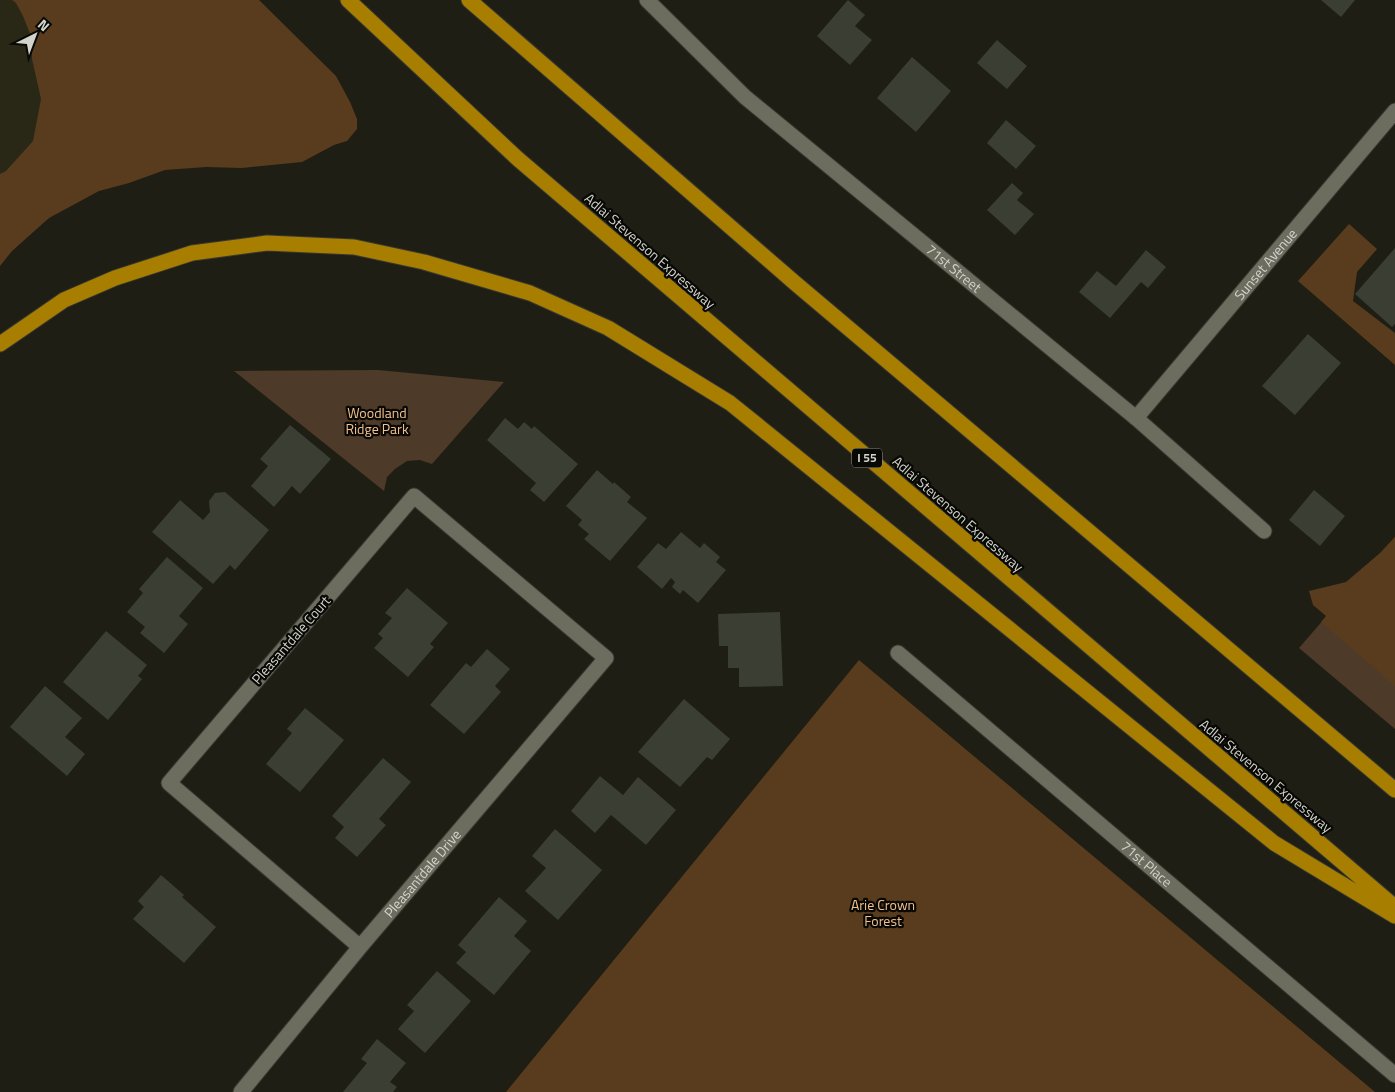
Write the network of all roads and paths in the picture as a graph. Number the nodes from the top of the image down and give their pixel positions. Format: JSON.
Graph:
{"nodes":[{"id":1,"x":348,"y":0,"type":"edge"},
{"id":2,"x":468,"y":0,"type":"edge"},
{"id":3,"x":647,"y":0,"type":"edge"},
{"id":4,"x":1395,"y":110,"type":"edge"},
{"id":5,"x":0,"y":344,"type":"edge"},
{"id":6,"x":1136,"y":418,"type":"junction"},
{"id":7,"x":1264,"y":531,"type":"dead end"},
{"id":8,"x":898,"y":652,"type":"dead end"},
{"id":9,"x":606,"y":658,"type":"joint"},
{"id":10,"x":1395,"y":790,"type":"edge"},
{"id":11,"x":1395,"y":907,"type":"edge"},
{"id":12,"x":1395,"y":916,"type":"edge"},
{"id":13,"x":360,"y":948,"type":"junction"},
{"id":14,"x":1395,"y":1075,"type":"edge"},
{"id":15,"x":241,"y":1092,"type":"edge"}],
"edges":[{"from":1,"to":11,"type":"highway","name":"Adlai Stevenson Expressway","number":"I 55"},
{"from":2,"to":10,"type":"highway"},
{"from":3,"to":6,"type":"street","name":"71st Street"},
{"from":4,"to":6,"type":"street","name":"Sunset Avenue"},
{"from":5,"to":12,"type":"highway"},
{"from":6,"to":7,"type":"street","name":"71st Street"},
{"from":8,"to":14,"type":"street","name":"71st Place"},
{"from":9,"to":13,"type":"street","name":"Pleasantdale Drive"},
{"from":9,"to":13,"type":"street","name":"Pleasantdale Court"},
{"from":13,"to":15,"type":"street","name":"Pleasantdale Drive"}]}
